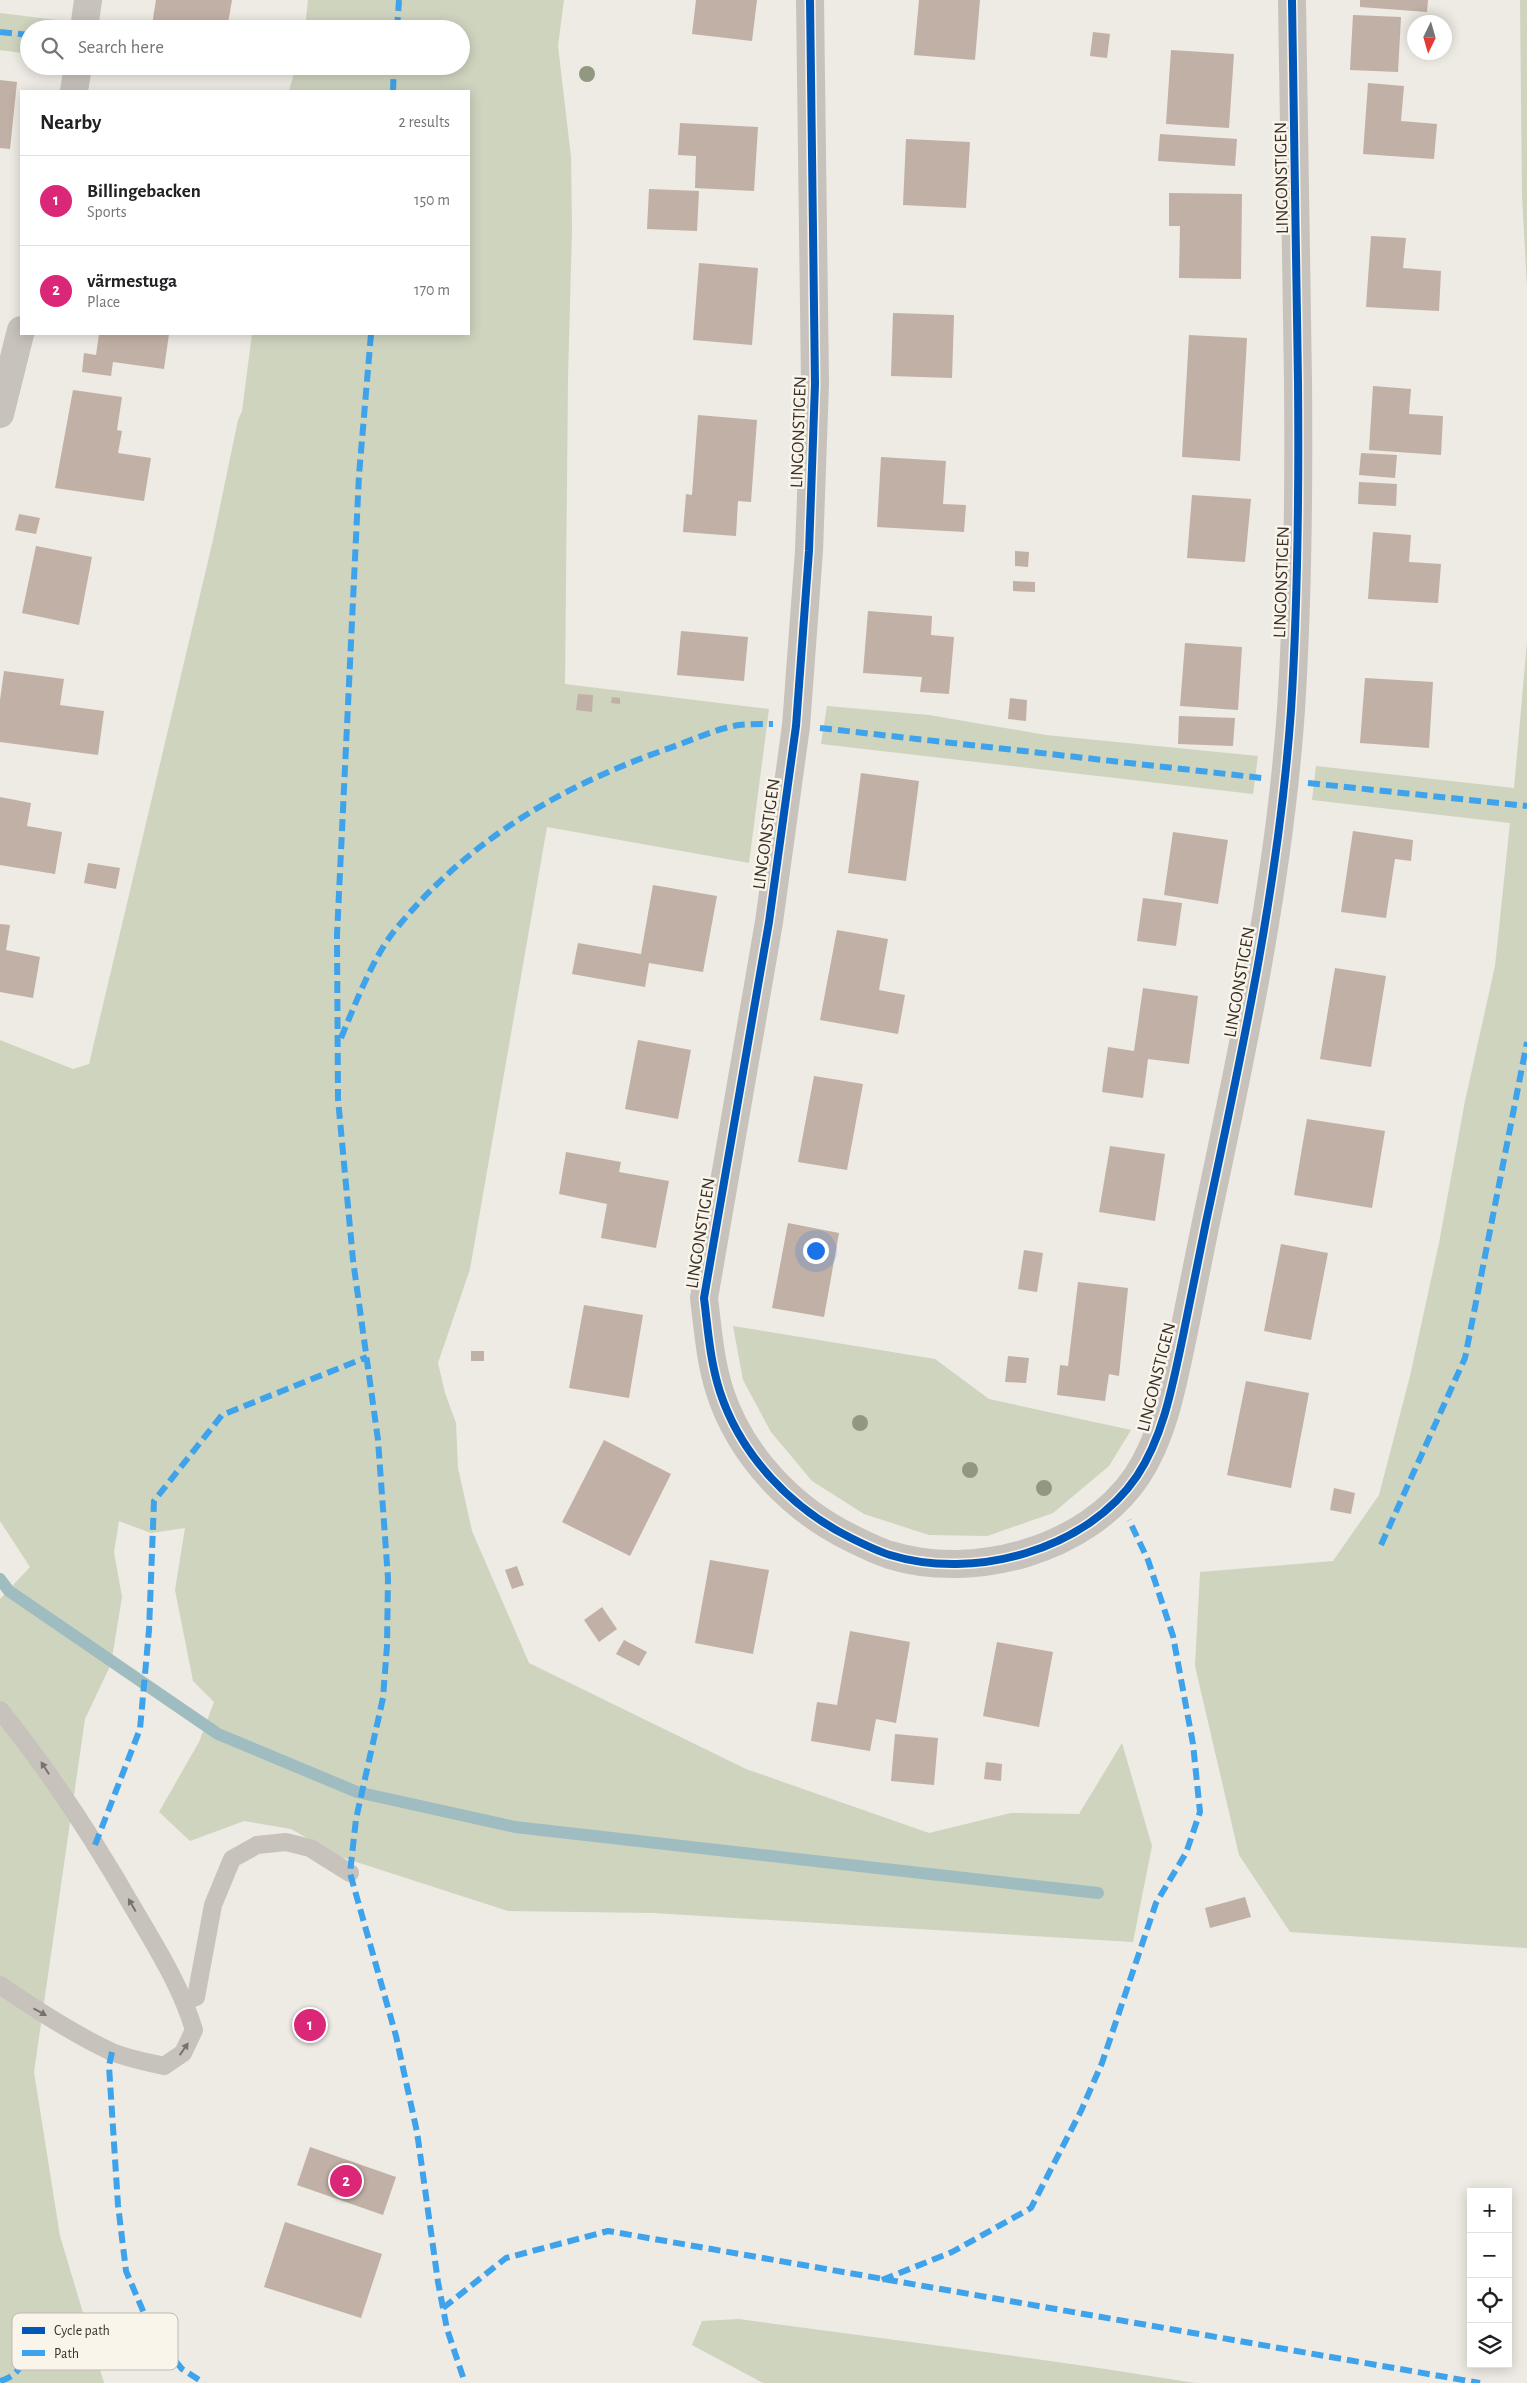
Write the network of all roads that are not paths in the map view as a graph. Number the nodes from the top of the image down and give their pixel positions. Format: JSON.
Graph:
{"nodes":[{"id":1,"x":88,"y":0,"type":"edge"},
{"id":2,"x":810,"y":0,"type":"edge"},
{"id":3,"x":1292,"y":0,"type":"edge"},
{"id":4,"x":85,"y":20,"type":"edge"},
{"id":5,"x":77,"y":75,"type":"edge"},
{"id":6,"x":74,"y":90,"type":"edge"},
{"id":7,"x":20,"y":334,"type":"edge"},
{"id":8,"x":0,"y":414,"type":"edge"},
{"id":9,"x":0,"y":1710,"type":"edge"},
{"id":10,"x":350,"y":1873,"type":"dead end"},
{"id":11,"x":0,"y":1985,"type":"edge"},
{"id":12,"x":186,"y":2001,"type":"junction"}],
"edges":[{"from":1,"to":4,"type":"street"},
{"from":2,"to":3,"type":"street","name":"LINGONSTIGEN"},
{"from":5,"to":6,"type":"street"},
{"from":7,"to":8,"type":"street"},
{"from":12,"to":9,"type":"lane","one_way":true},
{"from":10,"to":12,"type":"lane"},
{"from":11,"to":12,"type":"lane","one_way":true}]}
